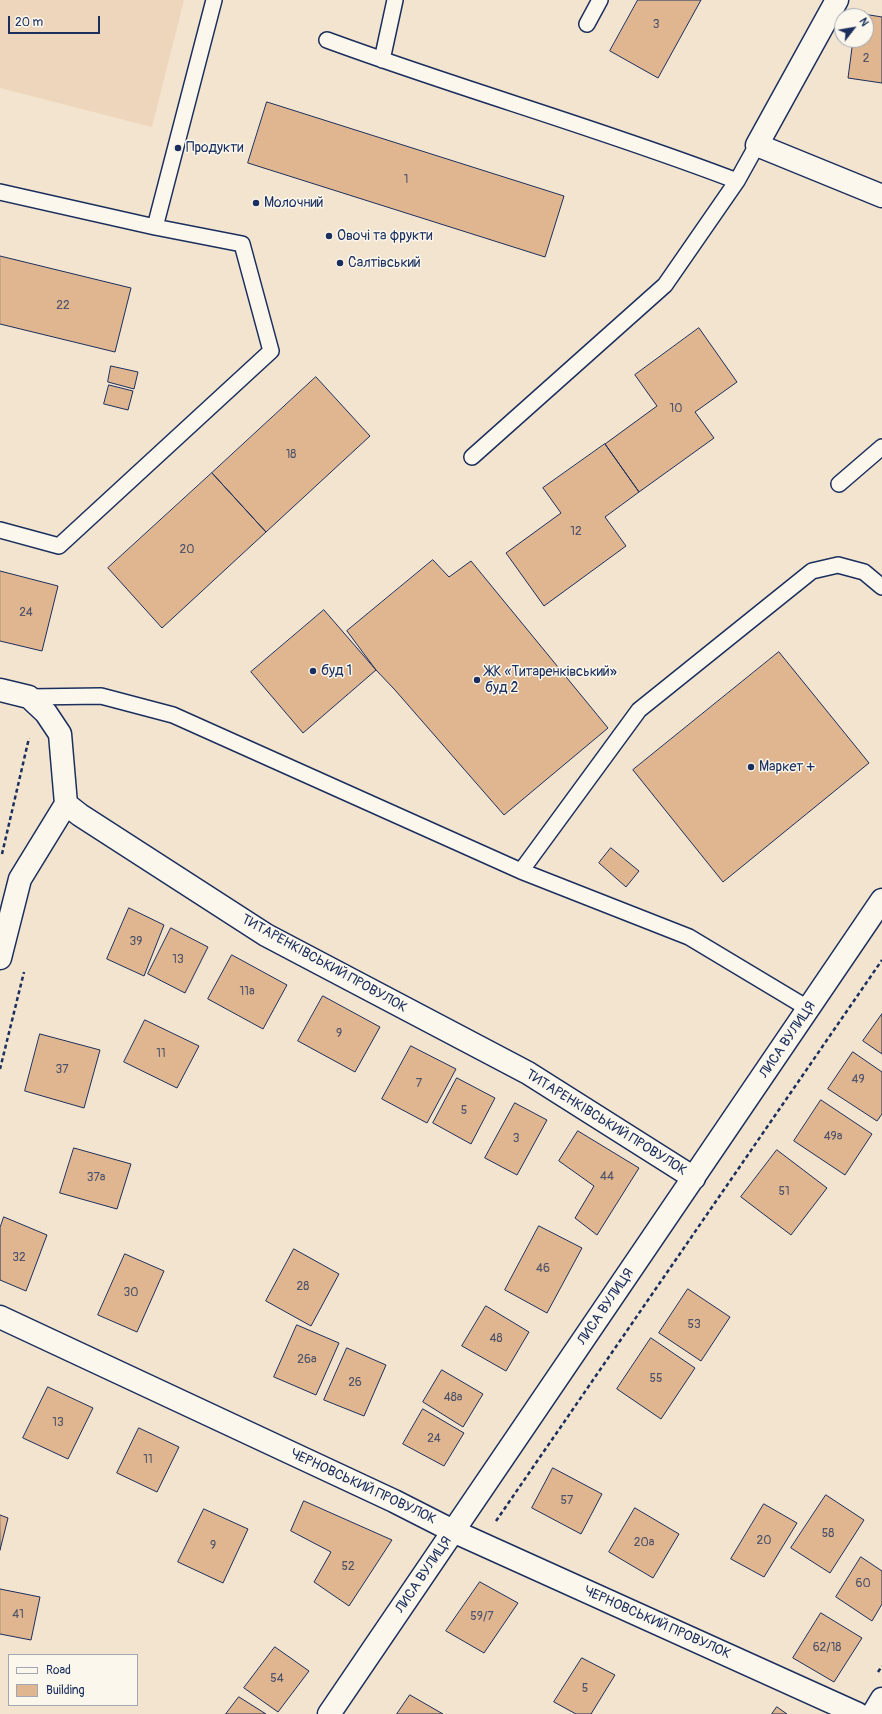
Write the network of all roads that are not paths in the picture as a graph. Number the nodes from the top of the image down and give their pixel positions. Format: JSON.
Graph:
{"nodes":[{"id":1,"x":214,"y":0,"type":"edge"},
{"id":2,"x":395,"y":0,"type":"edge"},
{"id":3,"x":600,"y":0,"type":"edge"},
{"id":4,"x":837,"y":0,"type":"edge"},
{"id":5,"x":587,"y":24,"type":"dead end"},
{"id":6,"x":327,"y":40,"type":"dead end"},
{"id":7,"x":382,"y":60,"type":"junction"},
{"id":8,"x":757,"y":145,"type":"junction"},
{"id":9,"x":736,"y":181,"type":"junction"},
{"id":10,"x":0,"y":192,"type":"edge"},
{"id":11,"x":882,"y":196,"type":"edge"},
{"id":12,"x":155,"y":227,"type":"junction"},
{"id":13,"x":882,"y":447,"type":"edge"},
{"id":14,"x":472,"y":457,"type":"dead end"},
{"id":15,"x":839,"y":484,"type":"dead end"},
{"id":16,"x":0,"y":530,"type":"edge"},
{"id":17,"x":882,"y":587,"type":"edge"},
{"id":18,"x":0,"y":690,"type":"edge"},
{"id":19,"x":33,"y":701,"type":"junction"},
{"id":20,"x":66,"y":804,"type":"junction"},
{"id":21,"x":521,"y":872,"type":"junction"},
{"id":22,"x":882,"y":900,"type":"edge"},
{"id":23,"x":0,"y":958,"type":"edge"},
{"id":24,"x":809,"y":1009,"type":"junction"},
{"id":25,"x":694,"y":1178,"type":"junction"},
{"id":26,"x":0,"y":1317,"type":"edge"},
{"id":27,"x":453,"y":1531,"type":"junction"},
{"id":28,"x":882,"y":1699,"type":"edge"},
{"id":29,"x":329,"y":1714,"type":"edge"},
{"id":30,"x":858,"y":1714,"type":"edge"},
{"id":31,"x":873,"y":1714,"type":"edge"}],
"edges":[{"from":1,"to":12,"type":"lane"},
{"from":2,"to":7,"type":"lane"},
{"from":3,"to":5,"type":"lane"},
{"from":4,"to":8,"type":"street"},
{"from":6,"to":7,"type":"lane"},
{"from":7,"to":9,"type":"lane"},
{"from":8,"to":9,"type":"lane"},
{"from":8,"to":11,"type":"street"},
{"from":9,"to":14,"type":"lane"},
{"from":10,"to":12,"type":"lane"},
{"from":12,"to":16,"type":"lane"},
{"from":13,"to":15,"type":"lane"},
{"from":17,"to":21,"type":"lane"},
{"from":18,"to":19,"type":"street"},
{"from":19,"to":20,"type":"street"},
{"from":19,"to":21,"type":"lane"},
{"from":20,"to":23,"type":"street"},
{"from":20,"to":25,"type":"street","name":"ТИТАРЕНКІВСЬКИЙ ПРОВУЛОК"},
{"from":21,"to":24,"type":"lane"},
{"from":22,"to":24,"type":"street","name":"ЛИСА ВУЛИЦЯ"},
{"from":24,"to":25,"type":"street","name":"ЛИСА ВУЛИЦЯ"},
{"from":25,"to":27,"type":"street","name":"ЛИСА ВУЛИЦЯ"},
{"from":26,"to":27,"type":"street","name":"ЧЕРНОВСЬКИЙ ПРОВУЛОК"},
{"from":27,"to":29,"type":"street","name":"ЛИСА ВУЛИЦЯ"},
{"from":27,"to":30,"type":"street","name":"ЧЕРНОВСЬКИЙ ПРОВУЛОК"},
{"from":28,"to":31,"type":"street"}]}
